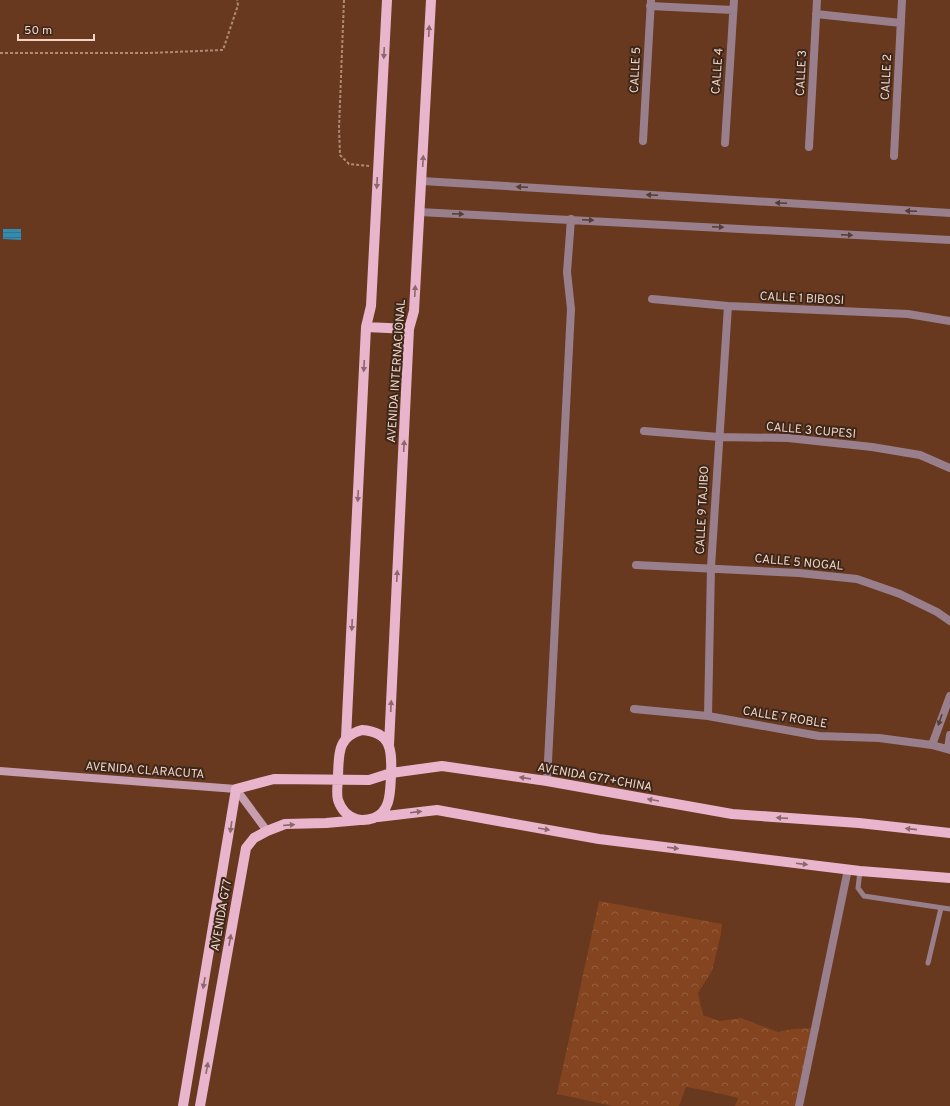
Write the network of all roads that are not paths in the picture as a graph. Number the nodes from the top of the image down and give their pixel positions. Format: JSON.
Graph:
{"nodes":[{"id":1,"x":387,"y":0,"type":"edge"},
{"id":2,"x":431,"y":0,"type":"edge"},
{"id":3,"x":734,"y":0,"type":"edge"},
{"id":4,"x":817,"y":0,"type":"edge"},
{"id":5,"x":902,"y":0,"type":"edge"},
{"id":6,"x":650,"y":3,"type":"edge"},
{"id":7,"x":733,"y":10,"type":"junction"},
{"id":8,"x":816,"y":14,"type":"junction"},
{"id":9,"x":901,"y":23,"type":"junction"},
{"id":10,"x":643,"y":141,"type":"dead end"},
{"id":11,"x":725,"y":143,"type":"dead end"},
{"id":12,"x":809,"y":147,"type":"dead end"},
{"id":13,"x":894,"y":156,"type":"dead end"},
{"id":14,"x":422,"y":181,"type":"junction"},
{"id":15,"x":419,"y":212,"type":"junction"},
{"id":16,"x":950,"y":213,"type":"edge"},
{"id":17,"x":571,"y":219,"type":"junction"},
{"id":18,"x":950,"y":240,"type":"edge"},
{"id":19,"x":652,"y":299,"type":"dead end"},
{"id":20,"x":728,"y":306,"type":"junction"},
{"id":21,"x":950,"y":321,"type":"edge"},
{"id":22,"x":366,"y":327,"type":"junction"},
{"id":23,"x":410,"y":329,"type":"junction"},
{"id":24,"x":644,"y":431,"type":"dead end"},
{"id":25,"x":719,"y":437,"type":"junction"},
{"id":26,"x":950,"y":468,"type":"edge"},
{"id":27,"x":636,"y":565,"type":"dead end"},
{"id":28,"x":711,"y":567,"type":"junction"},
{"id":29,"x":950,"y":621,"type":"edge"},
{"id":30,"x":950,"y":696,"type":"edge"},
{"id":31,"x":634,"y":709,"type":"dead end"},
{"id":32,"x":708,"y":716,"type":"junction"},
{"id":33,"x":950,"y":735,"type":"edge"},
{"id":34,"x":346,"y":738,"type":"junction"},
{"id":35,"x":389,"y":745,"type":"junction"},
{"id":36,"x":932,"y":745,"type":"junction"},
{"id":37,"x":949,"y":749,"type":"edge"},
{"id":38,"x":0,"y":771,"type":"edge"},
{"id":39,"x":391,"y":773,"type":"junction"},
{"id":40,"x":338,"y":780,"type":"junction"},
{"id":41,"x":547,"y":782,"type":"junction"},
{"id":42,"x":236,"y":789,"type":"junction"},
{"id":43,"x":378,"y":817,"type":"junction"},
{"id":44,"x":360,"y":820,"type":"junction"},
{"id":45,"x":267,"y":831,"type":"junction"},
{"id":46,"x":950,"y":833,"type":"edge"},
{"id":47,"x":848,"y":869,"type":"junction"},
{"id":48,"x":860,"y":871,"type":"junction"},
{"id":49,"x":950,"y":878,"type":"edge"},
{"id":50,"x":940,"y":908,"type":"junction"},
{"id":51,"x":950,"y":909,"type":"edge"},
{"id":52,"x":928,"y":963,"type":"dead end"},
{"id":53,"x":183,"y":1106,"type":"edge"},
{"id":54,"x":200,"y":1106,"type":"edge"},
{"id":55,"x":799,"y":1106,"type":"edge"}],
"edges":[{"from":1,"to":22,"type":"main road","one_way":true},
{"from":14,"to":2,"type":"main road","name":"AVENIDA INTERNACIONAL","one_way":true},
{"from":3,"to":7,"type":"street","name":"CALLE 4"},
{"from":4,"to":8,"type":"street","name":"CALLE 3"},
{"from":5,"to":9,"type":"street","name":"CALLE 2"},
{"from":6,"to":7,"type":"street"},
{"from":6,"to":10,"type":"street","name":"CALLE 5"},
{"from":7,"to":11,"type":"street","name":"CALLE 4"},
{"from":8,"to":9,"type":"street"},
{"from":8,"to":12,"type":"street","name":"CALLE 3"},
{"from":9,"to":13,"type":"street","name":"CALLE 2"},
{"from":14,"to":15,"type":"main road","name":"AVENIDA INTERNACIONAL"},
{"from":16,"to":14,"type":"street","one_way":true},
{"from":15,"to":17,"type":"street","one_way":true},
{"from":23,"to":15,"type":"main road","name":"AVENIDA INTERNACIONAL","one_way":true},
{"from":17,"to":18,"type":"street","one_way":true},
{"from":17,"to":41,"type":"street"},
{"from":19,"to":20,"type":"street","name":"CALLE 1 BIBOSI"},
{"from":20,"to":21,"type":"street","name":"CALLE 1 BIBOSI"},
{"from":20,"to":25,"type":"street","name":"CALLE 9 TAJIBO"},
{"from":22,"to":23,"type":"main road"},
{"from":22,"to":34,"type":"main road","one_way":true},
{"from":35,"to":23,"type":"main road","name":"AVENIDA INTERNACIONAL","one_way":true},
{"from":24,"to":25,"type":"street","name":"CALLE 3 CUPESI"},
{"from":25,"to":26,"type":"street","name":"CALLE 3 CUPESI"},
{"from":25,"to":28,"type":"street","name":"CALLE 9 TAJIBO"},
{"from":27,"to":28,"type":"street","name":"CALLE 5 NOGAL"},
{"from":28,"to":29,"type":"street","name":"CALLE 5 NOGAL"},
{"from":28,"to":32,"type":"street","name":"CALLE 9 TAJIBO"},
{"from":30,"to":36,"type":"street","one_way":true},
{"from":31,"to":32,"type":"street","name":"CALLE 7 ROBLE"},
{"from":32,"to":36,"type":"street","name":"CALLE 7 ROBLE"},
{"from":33,"to":37,"type":"street"},
{"from":34,"to":35,"type":"main road"},
{"from":34,"to":40,"type":"main road"},
{"from":35,"to":39,"type":"main road"},
{"from":36,"to":37,"type":"street","name":"CALLE 7 ROBLE"},
{"from":38,"to":42,"type":"street","name":"AVENIDA CLARACUTA"},
{"from":39,"to":40,"type":"main road","name":"AVENIDA G77+CHINA"},
{"from":41,"to":39,"type":"main road","name":"AVENIDA G77+CHINA","one_way":true},
{"from":39,"to":43,"type":"main road"},
{"from":40,"to":42,"type":"main road","name":"AVENIDA G77+CHINA"},
{"from":40,"to":44,"type":"main road"},
{"from":46,"to":41,"type":"main road","name":"AVENIDA G77+CHINA","one_way":true},
{"from":42,"to":45,"type":"street"},
{"from":42,"to":53,"type":"main road","name":"AVENIDA G77","one_way":true},
{"from":43,"to":44,"type":"main road","name":"AVENIDA G77"},
{"from":43,"to":47,"type":"main road","one_way":true},
{"from":45,"to":44,"type":"main road","name":"AVENIDA G77","one_way":true},
{"from":54,"to":45,"type":"main road","name":"AVENIDA G77","one_way":true},
{"from":47,"to":48,"type":"main road"},
{"from":47,"to":55,"type":"street"},
{"from":48,"to":49,"type":"main road"},
{"from":48,"to":50,"type":"lane"},
{"from":50,"to":51,"type":"lane"},
{"from":50,"to":52,"type":"lane"}]}
